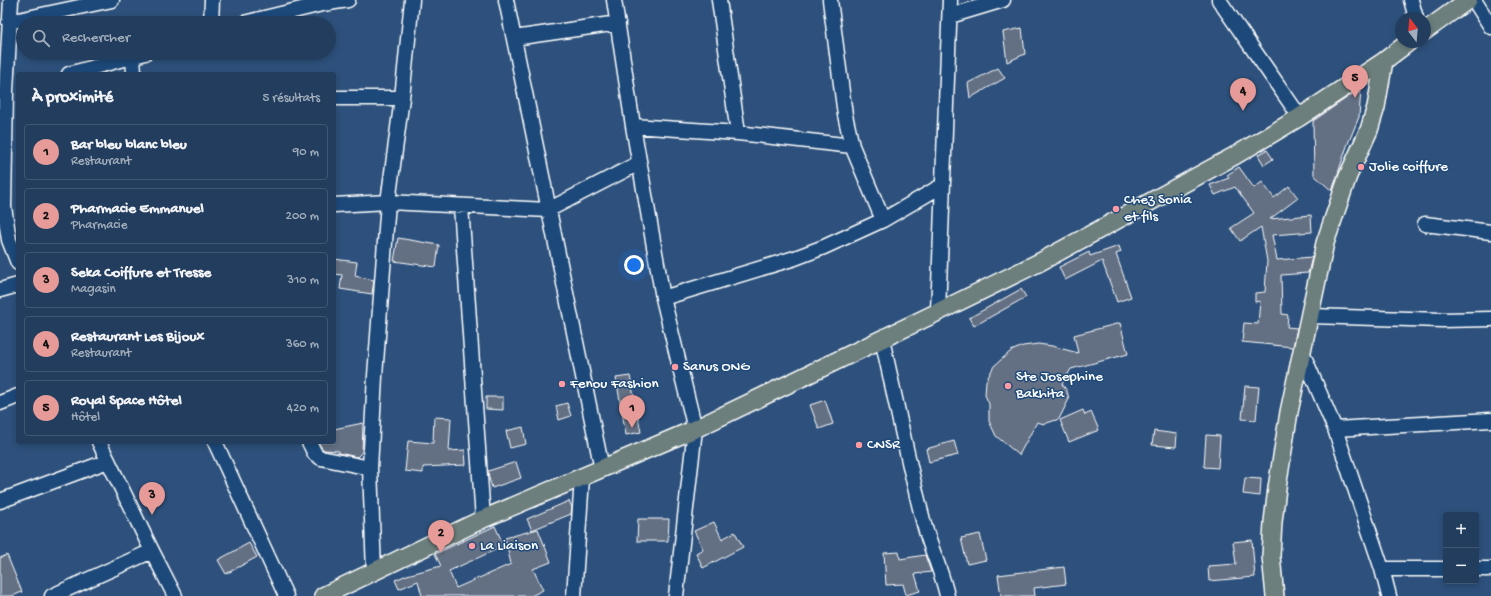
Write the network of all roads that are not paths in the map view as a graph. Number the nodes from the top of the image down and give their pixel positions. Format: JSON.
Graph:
{"nodes":[{"id":1,"x":11,"y":0,"type":"edge"},
{"id":2,"x":112,"y":0,"type":"edge"},
{"id":3,"x":212,"y":0,"type":"edge"},
{"id":4,"x":348,"y":0,"type":"edge"},
{"id":5,"x":412,"y":0,"type":"edge"},
{"id":6,"x":506,"y":0,"type":"edge"},
{"id":7,"x":614,"y":0,"type":"edge"},
{"id":8,"x":719,"y":0,"type":"edge"},
{"id":9,"x":830,"y":0,"type":"edge"},
{"id":10,"x":950,"y":0,"type":"edge"},
{"id":11,"x":1003,"y":0,"type":"edge"},
{"id":12,"x":1219,"y":0,"type":"edge"},
{"id":13,"x":1412,"y":0,"type":"edge"},
{"id":14,"x":1468,"y":0,"type":"edge"},
{"id":15,"x":1474,"y":0,"type":"edge"},
{"id":16,"x":322,"y":2,"type":"edge"},
{"id":17,"x":1415,"y":12,"type":"edge"},
{"id":18,"x":55,"y":16,"type":"edge"},
{"id":19,"x":211,"y":16,"type":"edge"},
{"id":20,"x":270,"y":16,"type":"edge"},
{"id":21,"x":950,"y":16,"type":"junction"},
{"id":22,"x":618,"y":23,"type":"junction"},
{"id":23,"x":16,"y":27,"type":"edge"},
{"id":24,"x":1431,"y":27,"type":"edge"},
{"id":25,"x":1491,"y":27,"type":"edge"},
{"id":26,"x":6,"y":30,"type":"edge"},
{"id":27,"x":514,"y":38,"type":"junction"},
{"id":28,"x":1402,"y":48,"type":"edge"},
{"id":29,"x":121,"y":60,"type":"edge"},
{"id":30,"x":138,"y":60,"type":"edge"},
{"id":31,"x":1384,"y":61,"type":"junction"},
{"id":32,"x":76,"y":72,"type":"edge"},
{"id":33,"x":135,"y":72,"type":"edge"},
{"id":34,"x":12,"y":89,"type":"edge"},
{"id":35,"x":336,"y":98,"type":"edge"},
{"id":36,"x":402,"y":98,"type":"junction"},
{"id":37,"x":1300,"y":117,"type":"junction"},
{"id":38,"x":633,"y":126,"type":"junction"},
{"id":39,"x":738,"y":133,"type":"junction"},
{"id":40,"x":852,"y":146,"type":"junction"},
{"id":41,"x":639,"y":163,"type":"junction"},
{"id":42,"x":943,"y":185,"type":"junction"},
{"id":43,"x":388,"y":202,"type":"junction"},
{"id":44,"x":336,"y":205,"type":"edge"},
{"id":45,"x":462,"y":206,"type":"junction"},
{"id":46,"x":548,"y":210,"type":"junction"},
{"id":47,"x":883,"y":220,"type":"junction"},
{"id":48,"x":1425,"y":224,"type":"dead end"},
{"id":49,"x":1491,"y":232,"type":"edge"},
{"id":50,"x":14,"y":240,"type":"edge"},
{"id":51,"x":16,"y":252,"type":"edge"},
{"id":52,"x":16,"y":285,"type":"edge"},
{"id":53,"x":0,"y":290,"type":"edge"},
{"id":54,"x":663,"y":298,"type":"junction"},
{"id":55,"x":938,"y":312,"type":"junction"},
{"id":56,"x":1310,"y":316,"type":"junction"},
{"id":57,"x":1491,"y":319,"type":"edge"},
{"id":58,"x":882,"y":339,"type":"junction"},
{"id":59,"x":1302,"y":352,"type":"junction"},
{"id":60,"x":16,"y":397,"type":"edge"},
{"id":61,"x":0,"y":403,"type":"edge"},
{"id":62,"x":1491,"y":420,"type":"edge"},
{"id":63,"x":695,"y":429,"type":"junction"},
{"id":64,"x":1335,"y":429,"type":"junction"},
{"id":65,"x":100,"y":444,"type":"edge"},
{"id":66,"x":216,"y":444,"type":"edge"},
{"id":67,"x":310,"y":444,"type":"edge"},
{"id":68,"x":108,"y":461,"type":"junction"},
{"id":69,"x":370,"y":468,"type":"junction"},
{"id":70,"x":602,"y":469,"type":"junction"},
{"id":71,"x":582,"y":478,"type":"junction"},
{"id":72,"x":0,"y":501,"type":"edge"},
{"id":73,"x":483,"y":519,"type":"junction"},
{"id":74,"x":152,"y":551,"type":"junction"},
{"id":75,"x":1382,"y":569,"type":"junction"},
{"id":76,"x":1443,"y":569,"type":"edge"},
{"id":77,"x":1479,"y":569,"type":"edge"},
{"id":78,"x":1491,"y":569,"type":"edge"},
{"id":79,"x":374,"y":571,"type":"junction"},
{"id":80,"x":52,"y":596,"type":"edge"},
{"id":81,"x":175,"y":596,"type":"edge"},
{"id":82,"x":286,"y":596,"type":"edge"},
{"id":83,"x":323,"y":596,"type":"edge"},
{"id":84,"x":574,"y":596,"type":"edge"},
{"id":85,"x":676,"y":596,"type":"edge"},
{"id":86,"x":947,"y":596,"type":"edge"},
{"id":87,"x":1275,"y":596,"type":"edge"},
{"id":88,"x":1389,"y":596,"type":"edge"}],
"edges":[{"from":1,"to":26,"type":"street"},
{"from":2,"to":18,"type":"street"},
{"from":3,"to":19,"type":"street"},
{"from":4,"to":16,"type":"street"},
{"from":5,"to":36,"type":"street"},
{"from":6,"to":27,"type":"street"},
{"from":7,"to":22,"type":"street"},
{"from":8,"to":39,"type":"street"},
{"from":9,"to":40,"type":"street"},
{"from":10,"to":21,"type":"street"},
{"from":11,"to":21,"type":"street"},
{"from":12,"to":37,"type":"street"},
{"from":13,"to":17,"type":"street"},
{"from":14,"to":24,"type":"main road"},
{"from":15,"to":25,"type":"street"},
{"from":16,"to":20,"type":"street"},
{"from":21,"to":42,"type":"street"},
{"from":22,"to":27,"type":"street"},
{"from":22,"to":38,"type":"street"},
{"from":23,"to":26,"type":"street"},
{"from":26,"to":34,"type":"street"},
{"from":27,"to":46,"type":"street"},
{"from":28,"to":31,"type":"main road"},
{"from":29,"to":32,"type":"street"},
{"from":30,"to":33,"type":"street"},
{"from":31,"to":37,"type":"main road"},
{"from":31,"to":56,"type":"main road"},
{"from":34,"to":50,"type":"street"},
{"from":35,"to":36,"type":"street"},
{"from":36,"to":43,"type":"street"},
{"from":37,"to":55,"type":"main road"},
{"from":38,"to":39,"type":"street"},
{"from":38,"to":41,"type":"street"},
{"from":39,"to":40,"type":"street"},
{"from":40,"to":47,"type":"street"},
{"from":41,"to":46,"type":"street"},
{"from":41,"to":54,"type":"street"},
{"from":42,"to":47,"type":"street"},
{"from":42,"to":55,"type":"street"},
{"from":43,"to":44,"type":"street"},
{"from":43,"to":45,"type":"street"},
{"from":43,"to":69,"type":"street"},
{"from":45,"to":46,"type":"street"},
{"from":45,"to":73,"type":"street"},
{"from":46,"to":70,"type":"street"},
{"from":47,"to":54,"type":"street"},
{"from":48,"to":49,"type":"street"},
{"from":50,"to":51,"type":"street"},
{"from":52,"to":53,"type":"street"},
{"from":54,"to":63,"type":"street"},
{"from":55,"to":58,"type":"main road"},
{"from":56,"to":57,"type":"street"},
{"from":56,"to":59,"type":"main road"},
{"from":58,"to":63,"type":"main road"},
{"from":58,"to":86,"type":"street"},
{"from":59,"to":64,"type":"street"},
{"from":59,"to":87,"type":"main road"},
{"from":60,"to":61,"type":"street"},
{"from":62,"to":64,"type":"street"},
{"from":63,"to":70,"type":"main road"},
{"from":63,"to":85,"type":"street"},
{"from":64,"to":75,"type":"street"},
{"from":65,"to":68,"type":"street"},
{"from":66,"to":82,"type":"street"},
{"from":67,"to":69,"type":"street"},
{"from":68,"to":72,"type":"street"},
{"from":68,"to":74,"type":"street"},
{"from":69,"to":79,"type":"street"},
{"from":70,"to":71,"type":"main road"},
{"from":71,"to":73,"type":"main road"},
{"from":71,"to":84,"type":"street"},
{"from":73,"to":79,"type":"main road"},
{"from":74,"to":80,"type":"street"},
{"from":74,"to":81,"type":"street"},
{"from":75,"to":76,"type":"street"},
{"from":75,"to":88,"type":"street"},
{"from":77,"to":78,"type":"street"},
{"from":79,"to":83,"type":"main road"}]}
